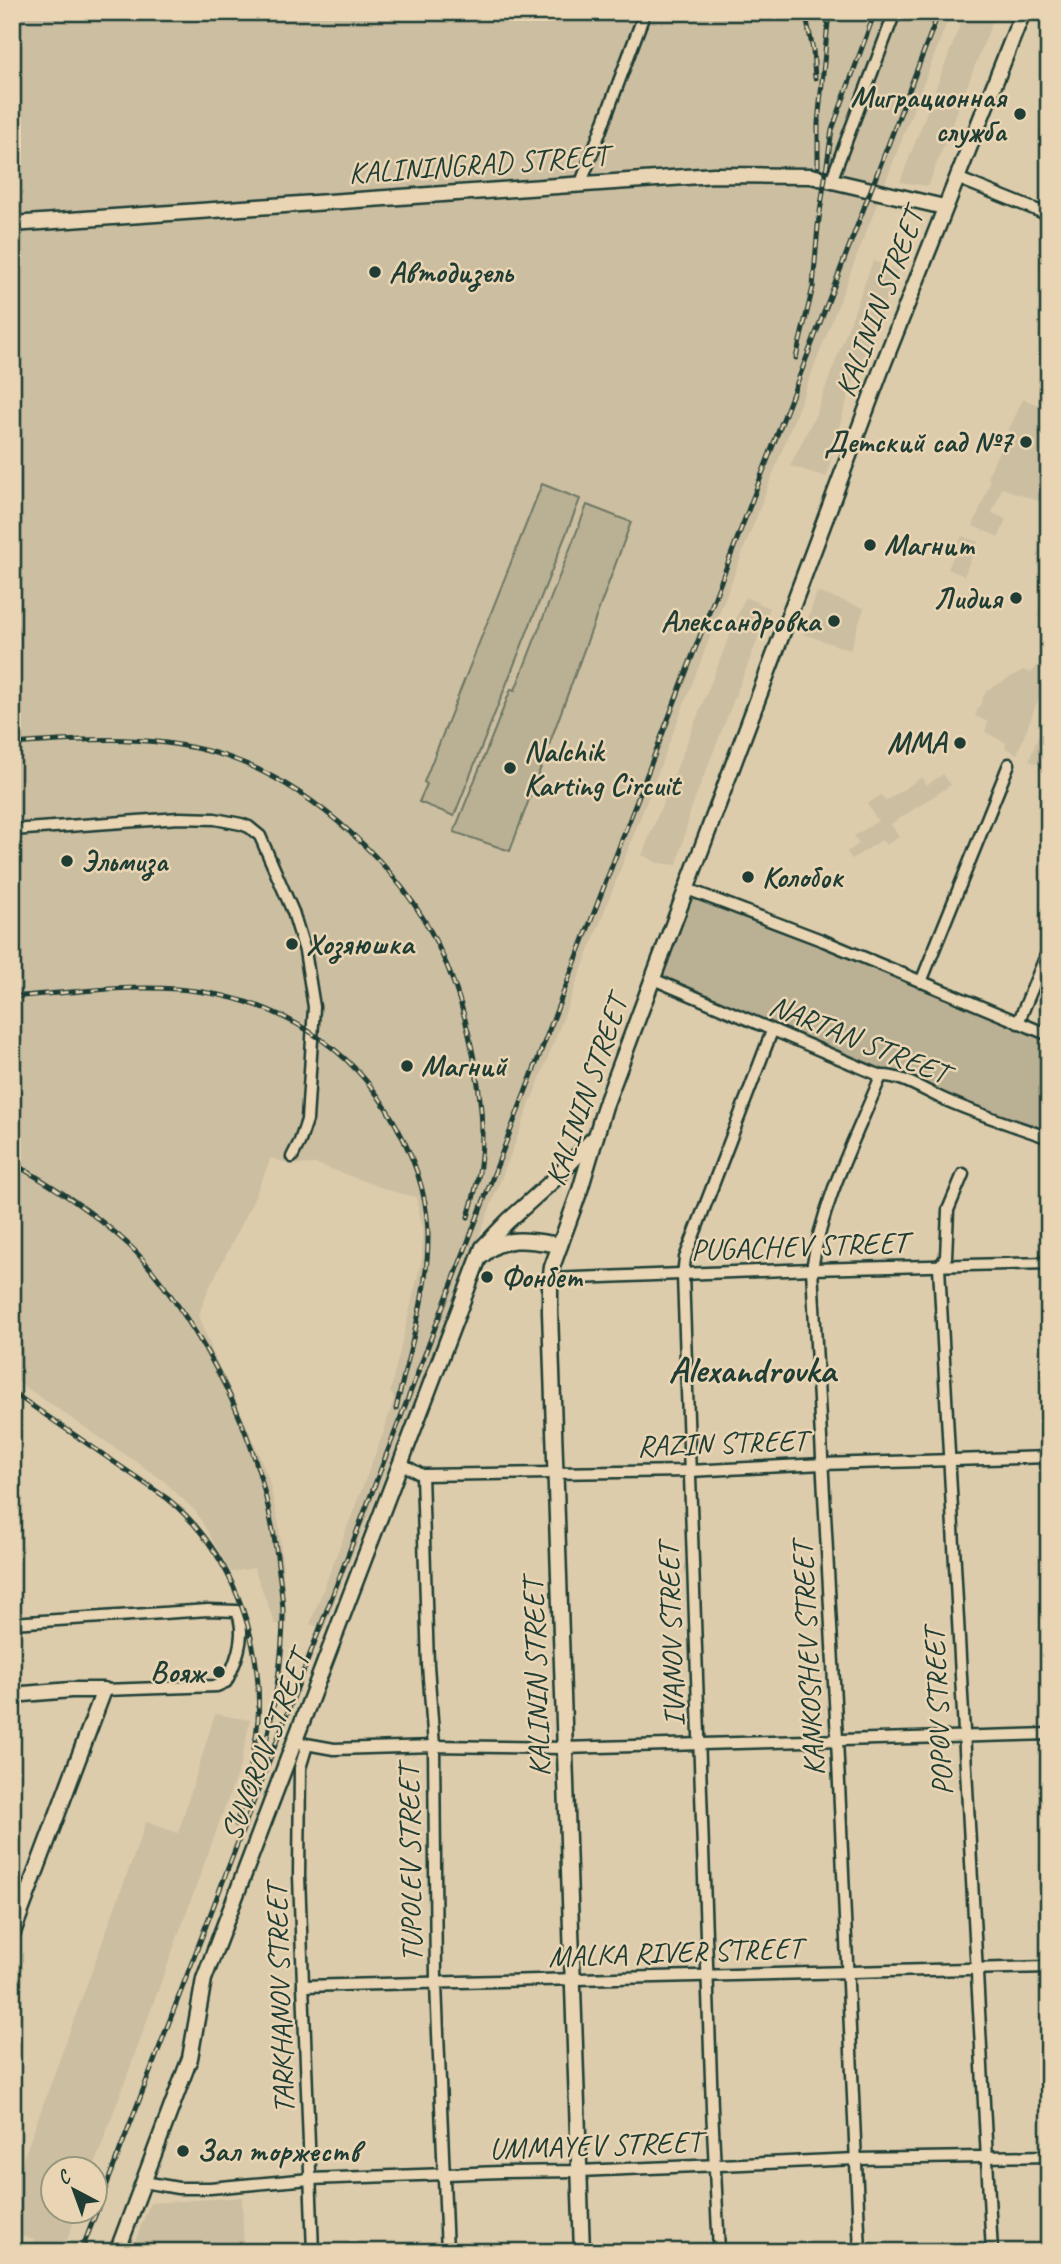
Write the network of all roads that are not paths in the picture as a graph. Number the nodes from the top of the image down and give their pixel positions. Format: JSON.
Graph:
{"nodes":[{"id":1,"x":645,"y":12,"type":"edge"},
{"id":2,"x":895,"y":12,"type":"edge"},
{"id":3,"x":1023,"y":12,"type":"edge"},
{"id":4,"x":957,"y":178,"type":"junction"},
{"id":5,"x":831,"y":181,"type":"junction"},
{"id":6,"x":581,"y":183,"type":"junction"},
{"id":7,"x":944,"y":207,"type":"junction"},
{"id":8,"x":1049,"y":215,"type":"edge"},
{"id":9,"x":12,"y":224,"type":"edge"},
{"id":10,"x":1009,"y":764,"type":"dead end"},
{"id":11,"x":12,"y":830,"type":"edge"},
{"id":12,"x":687,"y":889,"type":"junction"},
{"id":13,"x":1049,"y":948,"type":"edge"},
{"id":14,"x":653,"y":979,"type":"junction"},
{"id":15,"x":921,"y":982,"type":"junction"},
{"id":16,"x":1018,"y":1023,"type":"junction"},
{"id":17,"x":772,"y":1031,"type":"junction"},
{"id":18,"x":1049,"y":1035,"type":"edge"},
{"id":19,"x":880,"y":1076,"type":"junction"},
{"id":20,"x":596,"y":1136,"type":"junction"},
{"id":21,"x":1049,"y":1138,"type":"edge"},
{"id":22,"x":292,"y":1157,"type":"dead end"},
{"id":23,"x":962,"y":1174,"type":"dead end"},
{"id":24,"x":560,"y":1245,"type":"junction"},
{"id":25,"x":477,"y":1262,"type":"junction"},
{"id":26,"x":1049,"y":1263,"type":"edge"},
{"id":27,"x":939,"y":1267,"type":"junction"},
{"id":28,"x":812,"y":1269,"type":"junction"},
{"id":29,"x":683,"y":1275,"type":"junction"},
{"id":30,"x":550,"y":1279,"type":"junction"},
{"id":31,"x":1049,"y":1457,"type":"edge"},
{"id":32,"x":948,"y":1460,"type":"junction"},
{"id":33,"x":400,"y":1464,"type":"junction"},
{"id":34,"x":823,"y":1464,"type":"junction"},
{"id":35,"x":689,"y":1471,"type":"junction"},
{"id":36,"x":555,"y":1472,"type":"junction"},
{"id":37,"x":422,"y":1475,"type":"junction"},
{"id":38,"x":12,"y":1623,"type":"edge"},
{"id":39,"x":104,"y":1690,"type":"junction"},
{"id":40,"x":12,"y":1695,"type":"edge"},
{"id":41,"x":1049,"y":1734,"type":"edge"},
{"id":42,"x":964,"y":1737,"type":"junction"},
{"id":43,"x":837,"y":1739,"type":"junction"},
{"id":44,"x":700,"y":1742,"type":"junction"},
{"id":45,"x":301,"y":1744,"type":"junction"},
{"id":46,"x":433,"y":1746,"type":"junction"},
{"id":47,"x":564,"y":1748,"type":"junction"},
{"id":48,"x":12,"y":1935,"type":"edge"},
{"id":49,"x":1049,"y":1966,"type":"edge"},
{"id":50,"x":978,"y":1967,"type":"junction"},
{"id":51,"x":848,"y":1971,"type":"junction"},
{"id":52,"x":709,"y":1977,"type":"junction"},
{"id":53,"x":572,"y":1980,"type":"junction"},
{"id":54,"x":436,"y":1984,"type":"junction"},
{"id":55,"x":303,"y":1986,"type":"junction"},
{"id":56,"x":1049,"y":2156,"type":"edge"},
{"id":57,"x":988,"y":2157,"type":"junction"},
{"id":58,"x":856,"y":2159,"type":"junction"},
{"id":59,"x":715,"y":2165,"type":"junction"},
{"id":60,"x":579,"y":2171,"type":"junction"},
{"id":61,"x":444,"y":2175,"type":"junction"},
{"id":62,"x":310,"y":2179,"type":"junction"},
{"id":63,"x":144,"y":2182,"type":"junction"},
{"id":64,"x":117,"y":2252,"type":"edge"},
{"id":65,"x":313,"y":2252,"type":"edge"},
{"id":66,"x":447,"y":2252,"type":"edge"},
{"id":67,"x":582,"y":2252,"type":"edge"},
{"id":68,"x":719,"y":2252,"type":"edge"},
{"id":69,"x":860,"y":2252,"type":"edge"},
{"id":70,"x":992,"y":2252,"type":"edge"}],
"edges":[{"from":1,"to":6,"type":"street"},
{"from":2,"to":5,"type":"street"},
{"from":3,"to":4,"type":"main road","name":"KALININ STREET"},
{"from":4,"to":7,"type":"main road","name":"KALININ STREET"},
{"from":4,"to":8,"type":"street"},
{"from":5,"to":6,"type":"main road","name":"KALININGRAD STREET"},
{"from":5,"to":7,"type":"main road","name":"KALININGRAD STREET"},
{"from":6,"to":9,"type":"main road","name":"KALININGRAD STREET"},
{"from":7,"to":12,"type":"main road","name":"KALININ STREET"},
{"from":10,"to":15,"type":"street"},
{"from":11,"to":22,"type":"street"},
{"from":12,"to":14,"type":"main road","name":"KALININ STREET"},
{"from":12,"to":15,"type":"street"},
{"from":13,"to":16,"type":"street"},
{"from":14,"to":17,"type":"street","name":"NARTAN STREET"},
{"from":14,"to":20,"type":"main road","name":"KALININ STREET"},
{"from":15,"to":16,"type":"street"},
{"from":16,"to":18,"type":"street"},
{"from":17,"to":19,"type":"street","name":"NARTAN STREET"},
{"from":17,"to":29,"type":"street","name":"IVANOV STREET"},
{"from":19,"to":21,"type":"street","name":"NARTAN STREET"},
{"from":19,"to":28,"type":"street","name":"KANKOSHEV STREET"},
{"from":20,"to":24,"type":"main road","name":"KALININ STREET"},
{"from":20,"to":25,"type":"main road","name":"SUVOROV STREET"},
{"from":23,"to":27,"type":"street","name":"POPOV STREET"},
{"from":24,"to":25,"type":"main road"},
{"from":24,"to":30,"type":"main road","name":"KALININ STREET"},
{"from":25,"to":33,"type":"main road","name":"SUVOROV STREET"},
{"from":26,"to":27,"type":"street","name":"PUGACHEV STREET"},
{"from":27,"to":28,"type":"street","name":"PUGACHEV STREET"},
{"from":27,"to":32,"type":"street","name":"POPOV STREET"},
{"from":28,"to":29,"type":"street","name":"PUGACHEV STREET"},
{"from":28,"to":34,"type":"street","name":"KANKOSHEV STREET"},
{"from":29,"to":30,"type":"street","name":"PUGACHEV STREET"},
{"from":29,"to":35,"type":"street","name":"IVANOV STREET"},
{"from":30,"to":36,"type":"main road","name":"KALININ STREET"},
{"from":31,"to":32,"type":"street","name":"RAZIN STREET"},
{"from":32,"to":34,"type":"street","name":"RAZIN STREET"},
{"from":32,"to":42,"type":"street","name":"POPOV STREET"},
{"from":33,"to":37,"type":"street","name":"RAZIN STREET"},
{"from":33,"to":45,"type":"main road","name":"SUVOROV STREET"},
{"from":34,"to":35,"type":"street","name":"RAZIN STREET"},
{"from":34,"to":43,"type":"street","name":"KANKOSHEV STREET"},
{"from":35,"to":36,"type":"street","name":"RAZIN STREET"},
{"from":35,"to":44,"type":"street","name":"IVANOV STREET"},
{"from":36,"to":37,"type":"street","name":"RAZIN STREET"},
{"from":36,"to":47,"type":"main road","name":"KALININ STREET"},
{"from":37,"to":46,"type":"street","name":"TUPOLEV STREET"},
{"from":38,"to":39,"type":"street"},
{"from":39,"to":40,"type":"main road"},
{"from":39,"to":48,"type":"main road"},
{"from":41,"to":42,"type":"street"},
{"from":42,"to":43,"type":"street"},
{"from":42,"to":50,"type":"street","name":"POPOV STREET"},
{"from":43,"to":44,"type":"street"},
{"from":43,"to":51,"type":"street","name":"KANKOSHEV STREET"},
{"from":44,"to":47,"type":"street"},
{"from":44,"to":52,"type":"street","name":"IVANOV STREET"},
{"from":45,"to":46,"type":"street"},
{"from":45,"to":55,"type":"street","name":"TARKHANOV STREET"},
{"from":45,"to":63,"type":"main road","name":"SUVOROV STREET"},
{"from":46,"to":47,"type":"street"},
{"from":46,"to":54,"type":"street","name":"TUPOLEV STREET"},
{"from":47,"to":53,"type":"main road","name":"KALININ STREET"},
{"from":49,"to":50,"type":"street","name":"MALKA RIVER STREET"},
{"from":50,"to":51,"type":"street","name":"MALKA RIVER STREET"},
{"from":50,"to":57,"type":"street","name":"POPOV STREET"},
{"from":51,"to":52,"type":"street","name":"MALKA RIVER STREET"},
{"from":51,"to":58,"type":"street","name":"KANKOSHEV STREET"},
{"from":52,"to":53,"type":"street","name":"MALKA RIVER STREET"},
{"from":52,"to":59,"type":"street","name":"IVANOV STREET"},
{"from":53,"to":54,"type":"street","name":"MALKA RIVER STREET"},
{"from":53,"to":60,"type":"main road","name":"KALININ STREET"},
{"from":54,"to":55,"type":"street","name":"MALKA RIVER STREET"},
{"from":54,"to":61,"type":"street","name":"TUPOLEV STREET"},
{"from":55,"to":62,"type":"street","name":"TARKHANOV STREET"},
{"from":56,"to":57,"type":"street","name":"UMMAYEV STREET"},
{"from":57,"to":58,"type":"street","name":"UMMAYEV STREET"},
{"from":57,"to":70,"type":"street","name":"POPOV STREET"},
{"from":58,"to":59,"type":"street","name":"UMMAYEV STREET"},
{"from":58,"to":69,"type":"street","name":"KANKOSHEV STREET"},
{"from":59,"to":60,"type":"street","name":"UMMAYEV STREET"},
{"from":59,"to":68,"type":"street","name":"IVANOV STREET"},
{"from":60,"to":61,"type":"street","name":"UMMAYEV STREET"},
{"from":60,"to":67,"type":"main road","name":"KALININ STREET"},
{"from":61,"to":62,"type":"street","name":"UMMAYEV STREET"},
{"from":61,"to":66,"type":"street","name":"TUPOLEV STREET"},
{"from":62,"to":63,"type":"street","name":"UMMAYEV STREET"},
{"from":62,"to":65,"type":"street","name":"TARKHANOV STREET"},
{"from":63,"to":64,"type":"main road","name":"SUVOROV STREET"}]}
